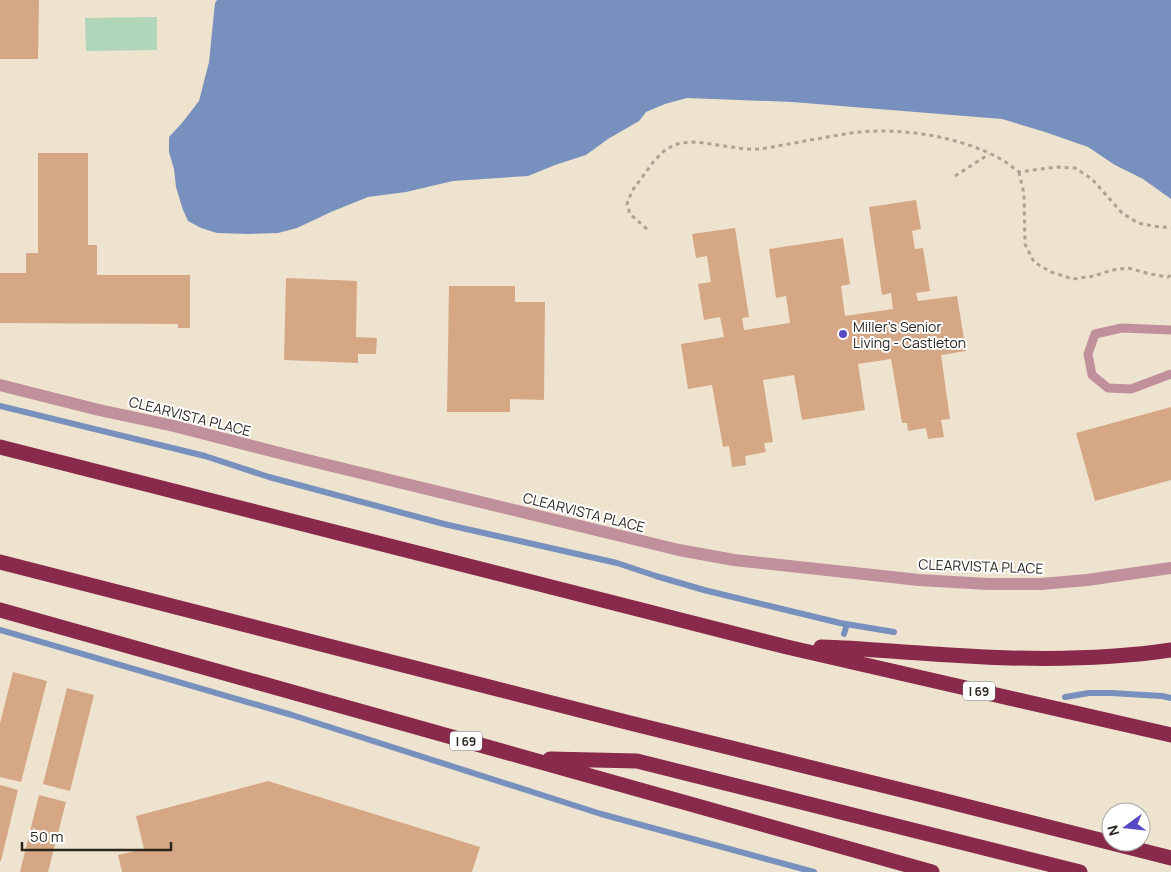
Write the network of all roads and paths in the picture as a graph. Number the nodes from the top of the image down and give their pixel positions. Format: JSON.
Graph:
{"nodes":[{"id":1,"x":989,"y":153,"type":"junction"},
{"id":2,"x":1019,"y":172,"type":"junction"},
{"id":3,"x":955,"y":176,"type":"dead end"},
{"id":4,"x":1171,"y":228,"type":"edge"},
{"id":5,"x":648,"y":229,"type":"dead end"},
{"id":6,"x":1171,"y":275,"type":"edge"},
{"id":7,"x":1171,"y":330,"type":"edge"},
{"id":8,"x":1171,"y":374,"type":"edge"},
{"id":9,"x":0,"y":385,"type":"edge"},
{"id":10,"x":0,"y":447,"type":"edge"},
{"id":11,"x":0,"y":562,"type":"edge"},
{"id":12,"x":1171,"y":568,"type":"edge"},
{"id":13,"x":0,"y":610,"type":"edge"},
{"id":14,"x":787,"y":647,"type":"junction"},
{"id":15,"x":1171,"y":650,"type":"edge"},
{"id":16,"x":1171,"y":735,"type":"edge"},
{"id":17,"x":526,"y":758,"type":"junction"},
{"id":18,"x":1171,"y":858,"type":"edge"},
{"id":19,"x":932,"y":872,"type":"edge"},
{"id":20,"x":1080,"y":872,"type":"edge"}],
"edges":[{"from":1,"to":2,"type":"path"},
{"from":1,"to":3,"type":"path"},
{"from":1,"to":5,"type":"path"},
{"from":2,"to":4,"type":"path"},
{"from":2,"to":6,"type":"path"},
{"from":7,"to":8,"type":"lane"},
{"from":9,"to":12,"type":"street","name":"CLEARVISTA PLACE"},
{"from":10,"to":14,"type":"highway","number":"I 69"},
{"from":11,"to":18,"type":"highway"},
{"from":13,"to":17,"type":"highway","number":"I 69"},
{"from":14,"to":15,"type":"highway"},
{"from":14,"to":16,"type":"highway","number":"I 69"},
{"from":17,"to":19,"type":"highway","number":"I 69"},
{"from":17,"to":20,"type":"highway"}]}
